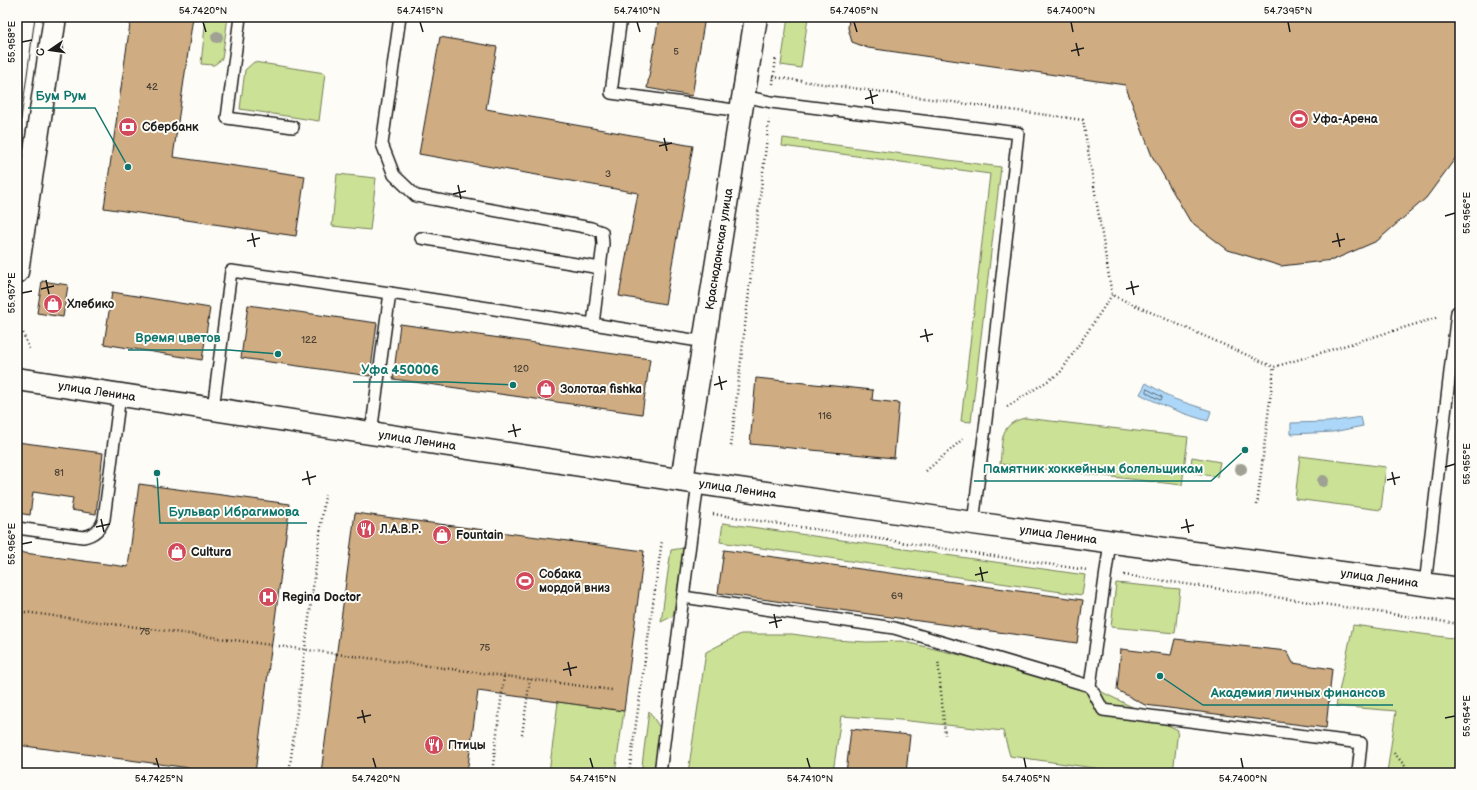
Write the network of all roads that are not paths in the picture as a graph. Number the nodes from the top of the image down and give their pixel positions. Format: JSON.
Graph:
{"nodes":[{"id":1,"x":55,"y":17,"type":"edge"},
{"id":2,"x":240,"y":17,"type":"edge"},
{"id":3,"x":400,"y":17,"type":"edge"},
{"id":4,"x":621,"y":17,"type":"edge"},
{"id":5,"x":756,"y":17,"type":"edge"},
{"id":6,"x":742,"y":104,"type":"junction"},
{"id":7,"x":293,"y":127,"type":"dead end"},
{"id":8,"x":421,"y":238,"type":"dead end"},
{"id":9,"x":600,"y":268,"type":"junction"},
{"id":10,"x":17,"y":272,"type":"edge"},
{"id":11,"x":390,"y":293,"type":"junction"},
{"id":12,"x":1457,"y":312,"type":"road end"},
{"id":13,"x":593,"y":324,"type":"junction"},
{"id":14,"x":705,"y":342,"type":"junction"},
{"id":15,"x":17,"y":379,"type":"edge"},
{"id":16,"x":120,"y":395,"type":"junction"},
{"id":17,"x":213,"y":409,"type":"junction"},
{"id":18,"x":371,"y":433,"type":"junction"},
{"id":19,"x":690,"y":482,"type":"junction"},
{"id":20,"x":973,"y":523,"type":"junction"},
{"id":21,"x":17,"y":528,"type":"edge"},
{"id":22,"x":1110,"y":542,"type":"junction"},
{"id":23,"x":1425,"y":585,"type":"junction"},
{"id":24,"x":1460,"y":589,"type":"edge"},
{"id":25,"x":683,"y":597,"type":"junction"},
{"id":26,"x":1090,"y":686,"type":"junction"},
{"id":27,"x":660,"y":773,"type":"edge"},
{"id":28,"x":1358,"y":773,"type":"edge"}],
"edges":[{"from":1,"to":10,"type":"main road"},
{"from":2,"to":7,"type":"lane"},
{"from":3,"to":9,"type":"lane"},
{"from":4,"to":6,"type":"lane"},
{"from":5,"to":6,"type":"main road","name":"Краснодонская улица"},
{"from":6,"to":14,"type":"main road","name":"Краснодонская улица"},
{"from":6,"to":20,"type":"lane"},
{"from":8,"to":9,"type":"lane"},
{"from":9,"to":13,"type":"lane"},
{"from":11,"to":13,"type":"lane"},
{"from":11,"to":17,"type":"lane"},
{"from":11,"to":18,"type":"lane"},
{"from":12,"to":23,"type":"lane"},
{"from":13,"to":14,"type":"lane"},
{"from":14,"to":19,"type":"main road","name":"Краснодонская улица"},
{"from":15,"to":16,"type":"main road","name":"улица Ленина"},
{"from":16,"to":17,"type":"main road","name":"улица Ленина"},
{"from":16,"to":21,"type":"lane"},
{"from":17,"to":18,"type":"main road","name":"улица Ленина"},
{"from":18,"to":19,"type":"main road","name":"улица Ленина"},
{"from":19,"to":20,"type":"main road","name":"улица Ленина"},
{"from":19,"to":25,"type":"lane"},
{"from":20,"to":22,"type":"main road","name":"улица Ленина"},
{"from":22,"to":23,"type":"main road","name":"улица Ленина"},
{"from":22,"to":26,"type":"lane"},
{"from":23,"to":24,"type":"main road","name":"улица Ленина"},
{"from":25,"to":26,"type":"lane"},
{"from":25,"to":27,"type":"lane"},
{"from":26,"to":28,"type":"lane"}]}
